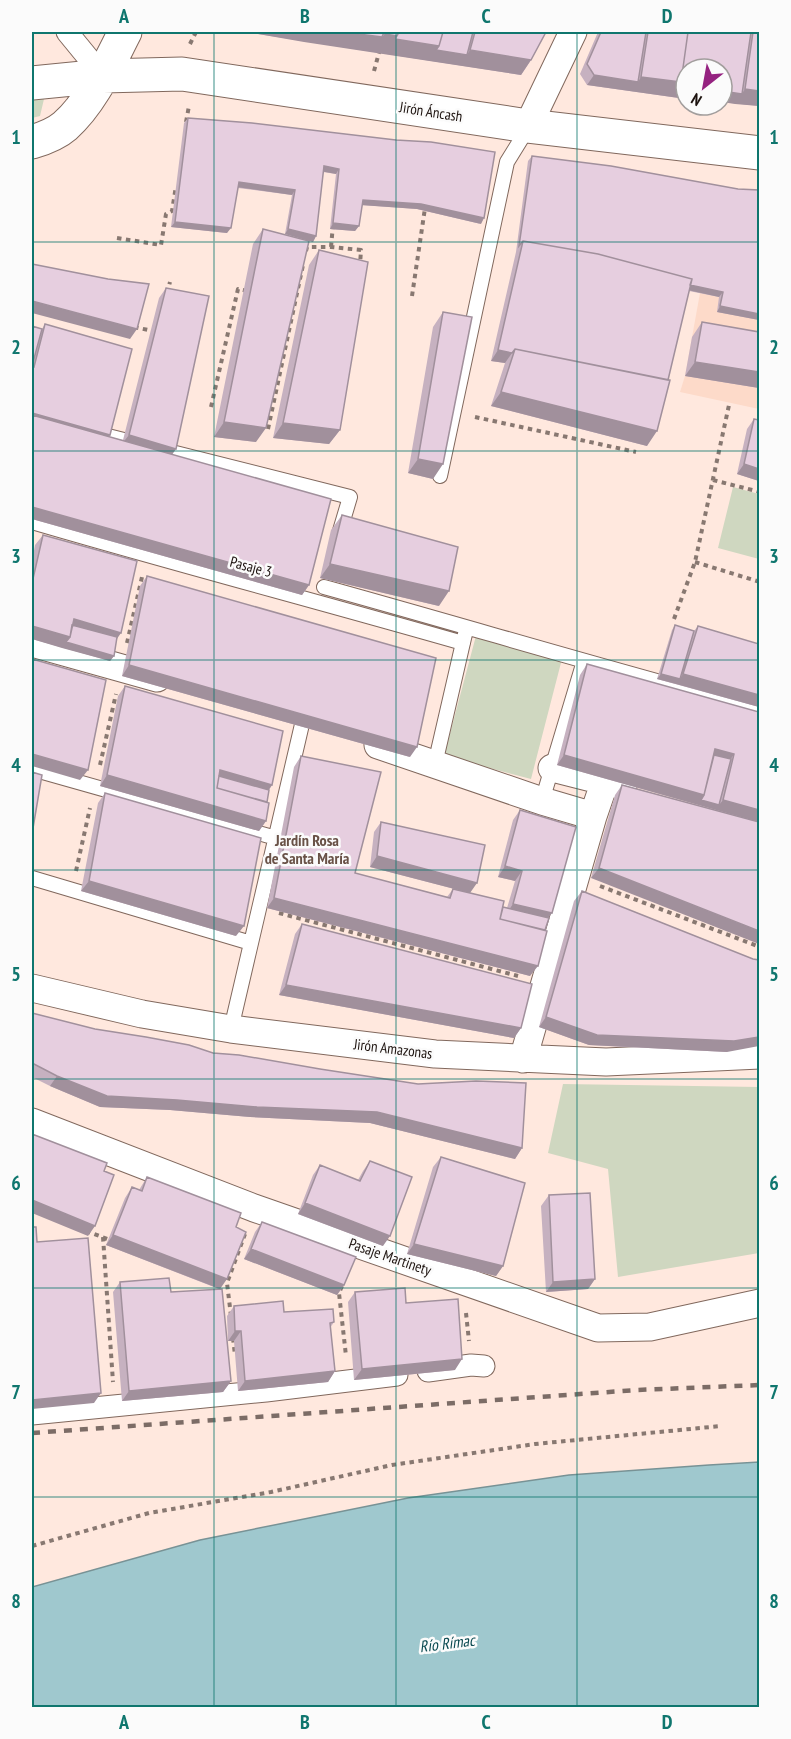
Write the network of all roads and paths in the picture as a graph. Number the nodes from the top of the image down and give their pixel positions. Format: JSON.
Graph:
{"nodes":[{"id":1,"x":67,"y":32,"type":"edge"},
{"id":2,"x":125,"y":32,"type":"edge"},
{"id":3,"x":573,"y":32,"type":"edge"},
{"id":4,"x":383,"y":42,"type":"edge"},
{"id":5,"x":194,"y":75,"type":"junction"},
{"id":6,"x":103,"y":76,"type":"junction"},
{"id":7,"x":32,"y":83,"type":"edge"},
{"id":8,"x":364,"y":102,"type":"junction"},
{"id":9,"x":528,"y":126,"type":"junction"},
{"id":10,"x":185,"y":132,"type":"edge"},
{"id":11,"x":32,"y":142,"type":"edge"},
{"id":12,"x":759,"y":153,"type":"edge"},
{"id":13,"x":178,"y":177,"type":"edge"},
{"id":14,"x":426,"y":205,"type":"edge"},
{"id":15,"x":333,"y":224,"type":"edge"},
{"id":16,"x":117,"y":237,"type":"dead end"},
{"id":17,"x":331,"y":247,"type":"junction"},
{"id":18,"x":360,"y":267,"type":"edge"},
{"id":19,"x":170,"y":282,"type":"dead end"},
{"id":20,"x":250,"y":291,"type":"edge"},
{"id":21,"x":412,"y":296,"type":"dead end"},
{"id":22,"x":284,"y":299,"type":"edge"},
{"id":23,"x":296,"y":301,"type":"junction"},
{"id":24,"x":165,"y":302,"type":"edge"},
{"id":25,"x":134,"y":327,"type":"edge"},
{"id":26,"x":156,"y":332,"type":"edge"},
{"id":27,"x":729,"y":405,"type":"dead end"},
{"id":28,"x":211,"y":407,"type":"dead end"},
{"id":29,"x":454,"y":413,"type":"junction"},
{"id":30,"x":74,"y":427,"type":"edge"},
{"id":31,"x":268,"y":429,"type":"edge"},
{"id":32,"x":636,"y":452,"type":"dead end"},
{"id":33,"x":440,"y":476,"type":"edge"},
{"id":34,"x":713,"y":480,"type":"junction"},
{"id":35,"x":759,"y":492,"type":"edge"},
{"id":36,"x":32,"y":522,"type":"edge"},
{"id":37,"x":337,"y":542,"type":"edge"},
{"id":38,"x":147,"y":555,"type":"junction"},
{"id":39,"x":695,"y":562,"type":"junction"},
{"id":40,"x":759,"y":582,"type":"edge"},
{"id":41,"x":320,"y":602,"type":"junction"},
{"id":42,"x":674,"y":619,"type":"dead end"},
{"id":43,"x":466,"y":626,"type":"junction"},
{"id":44,"x":32,"y":643,"type":"edge"},
{"id":45,"x":463,"y":643,"type":"junction"},
{"id":46,"x":584,"y":661,"type":"junction"},
{"id":47,"x":122,"y":668,"type":"junction"},
{"id":48,"x":178,"y":684,"type":"edge"},
{"id":49,"x":759,"y":710,"type":"edge"},
{"id":50,"x":291,"y":717,"type":"joint"},
{"id":51,"x":435,"y":764,"type":"junction"},
{"id":52,"x":552,"y":768,"type":"junction"},
{"id":53,"x":32,"y":769,"type":"edge"},
{"id":54,"x":605,"y":781,"type":"junction"},
{"id":55,"x":95,"y":787,"type":"junction"},
{"id":56,"x":649,"y":794,"type":"edge"},
{"id":57,"x":542,"y":801,"type":"junction"},
{"id":58,"x":593,"y":816,"type":"junction"},
{"id":59,"x":276,"y":837,"type":"junction"},
{"id":60,"x":575,"y":877,"type":"junction"},
{"id":61,"x":32,"y":878,"type":"edge"},
{"id":62,"x":71,"y":889,"type":"junction"},
{"id":63,"x":259,"y":908,"type":"junction"},
{"id":64,"x":251,"y":943,"type":"junction"},
{"id":65,"x":759,"y":947,"type":"edge"},
{"id":66,"x":545,"y":983,"type":"junction"},
{"id":67,"x":32,"y":988,"type":"edge"},
{"id":68,"x":231,"y":1029,"type":"junction"},
{"id":69,"x":759,"y":1055,"type":"edge"},
{"id":70,"x":523,"y":1059,"type":"junction"},
{"id":71,"x":32,"y":1122,"type":"edge"},
{"id":72,"x":254,"y":1208,"type":"junction"},
{"id":73,"x":83,"y":1230,"type":"edge"},
{"id":74,"x":104,"y":1238,"type":"junction"},
{"id":75,"x":115,"y":1242,"type":"edge"},
{"id":76,"x":357,"y":1245,"type":"junction"},
{"id":77,"x":464,"y":1282,"type":"junction"},
{"id":78,"x":759,"y":1303,"type":"edge"},
{"id":79,"x":231,"y":1316,"type":"dead end"},
{"id":80,"x":232,"y":1328,"type":"edge"},
{"id":81,"x":477,"y":1366,"type":"joint"},
{"id":82,"x":349,"y":1381,"type":"junction"},
{"id":83,"x":240,"y":1394,"type":"junction"},
{"id":84,"x":115,"y":1407,"type":"junction"},
{"id":85,"x":32,"y":1414,"type":"edge"},
{"id":86,"x":721,"y":1426,"type":"dead end"},
{"id":87,"x":32,"y":1546,"type":"edge"}],
"edges":[{"from":1,"to":6,"type":"street"},
{"from":2,"to":6,"type":"street"},
{"from":3,"to":9,"type":"street"},
{"from":4,"to":8,"type":"path"},
{"from":5,"to":6,"type":"street","name":"Jirón Áncash"},
{"from":5,"to":8,"type":"street","name":"Jirón Áncash"},
{"from":5,"to":10,"type":"path"},
{"from":6,"to":7,"type":"street","name":"Jirón Áncash"},
{"from":6,"to":11,"type":"street"},
{"from":8,"to":9,"type":"street","name":"Jirón Áncash"},
{"from":9,"to":12,"type":"street","name":"Jirón Áncash"},
{"from":9,"to":29,"type":"lane"},
{"from":13,"to":16,"type":"path"},
{"from":14,"to":21,"type":"path"},
{"from":15,"to":17,"type":"path"},
{"from":17,"to":18,"type":"path"},
{"from":17,"to":23,"type":"path"},
{"from":19,"to":24,"type":"path"},
{"from":20,"to":28,"type":"path"},
{"from":22,"to":23,"type":"path"},
{"from":23,"to":31,"type":"path"},
{"from":25,"to":26,"type":"path"},
{"from":27,"to":34,"type":"path"},
{"from":29,"to":32,"type":"path"},
{"from":29,"to":33,"type":"lane"},
{"from":30,"to":37,"type":"lane"},
{"from":34,"to":35,"type":"path"},
{"from":34,"to":39,"type":"path"},
{"from":36,"to":38,"type":"lane","name":"Pasaje 3"},
{"from":38,"to":41,"type":"lane","name":"Pasaje 3"},
{"from":38,"to":47,"type":"path"},
{"from":39,"to":40,"type":"path"},
{"from":39,"to":42,"type":"path"},
{"from":41,"to":43,"type":"lane"},
{"from":41,"to":45,"type":"lane","name":"Pasaje 3"},
{"from":43,"to":45,"type":"lane"},
{"from":43,"to":46,"type":"lane"},
{"from":44,"to":47,"type":"street"},
{"from":45,"to":51,"type":"lane"},
{"from":46,"to":49,"type":"lane"},
{"from":46,"to":52,"type":"lane"},
{"from":47,"to":48,"type":"street"},
{"from":47,"to":55,"type":"path"},
{"from":50,"to":51,"type":"street"},
{"from":50,"to":59,"type":"lane"},
{"from":51,"to":57,"type":"street"},
{"from":52,"to":54,"type":"street"},
{"from":52,"to":57,"type":"lane"},
{"from":53,"to":55,"type":"lane"},
{"from":54,"to":56,"type":"street"},
{"from":54,"to":58,"type":"street"},
{"from":55,"to":59,"type":"lane"},
{"from":55,"to":62,"type":"path"},
{"from":57,"to":58,"type":"street"},
{"from":58,"to":60,"type":"street"},
{"from":59,"to":63,"type":"lane"},
{"from":60,"to":65,"type":"path"},
{"from":60,"to":66,"type":"street"},
{"from":61,"to":62,"type":"lane"},
{"from":62,"to":64,"type":"lane"},
{"from":63,"to":64,"type":"lane"},
{"from":63,"to":66,"type":"path"},
{"from":64,"to":68,"type":"lane"},
{"from":66,"to":70,"type":"street"},
{"from":67,"to":68,"type":"street","name":"Jirón Amazonas"},
{"from":68,"to":70,"type":"street","name":"Jirón Amazonas"},
{"from":69,"to":70,"type":"street","name":"Jirón Amazonas"},
{"from":71,"to":72,"type":"street","name":"Pasaje Martinety"},
{"from":72,"to":76,"type":"street","name":"Pasaje Martinety"},
{"from":72,"to":79,"type":"path"},
{"from":73,"to":74,"type":"path"},
{"from":74,"to":75,"type":"path"},
{"from":74,"to":84,"type":"path"},
{"from":76,"to":77,"type":"street","name":"Pasaje Martinety"},
{"from":76,"to":82,"type":"path"},
{"from":77,"to":78,"type":"street","name":"Pasaje Martinety"},
{"from":77,"to":81,"type":"path"},
{"from":80,"to":83,"type":"path"},
{"from":81,"to":82,"type":"street"},
{"from":82,"to":83,"type":"street"},
{"from":83,"to":84,"type":"street"},
{"from":84,"to":85,"type":"street"},
{"from":86,"to":87,"type":"path"}]}
